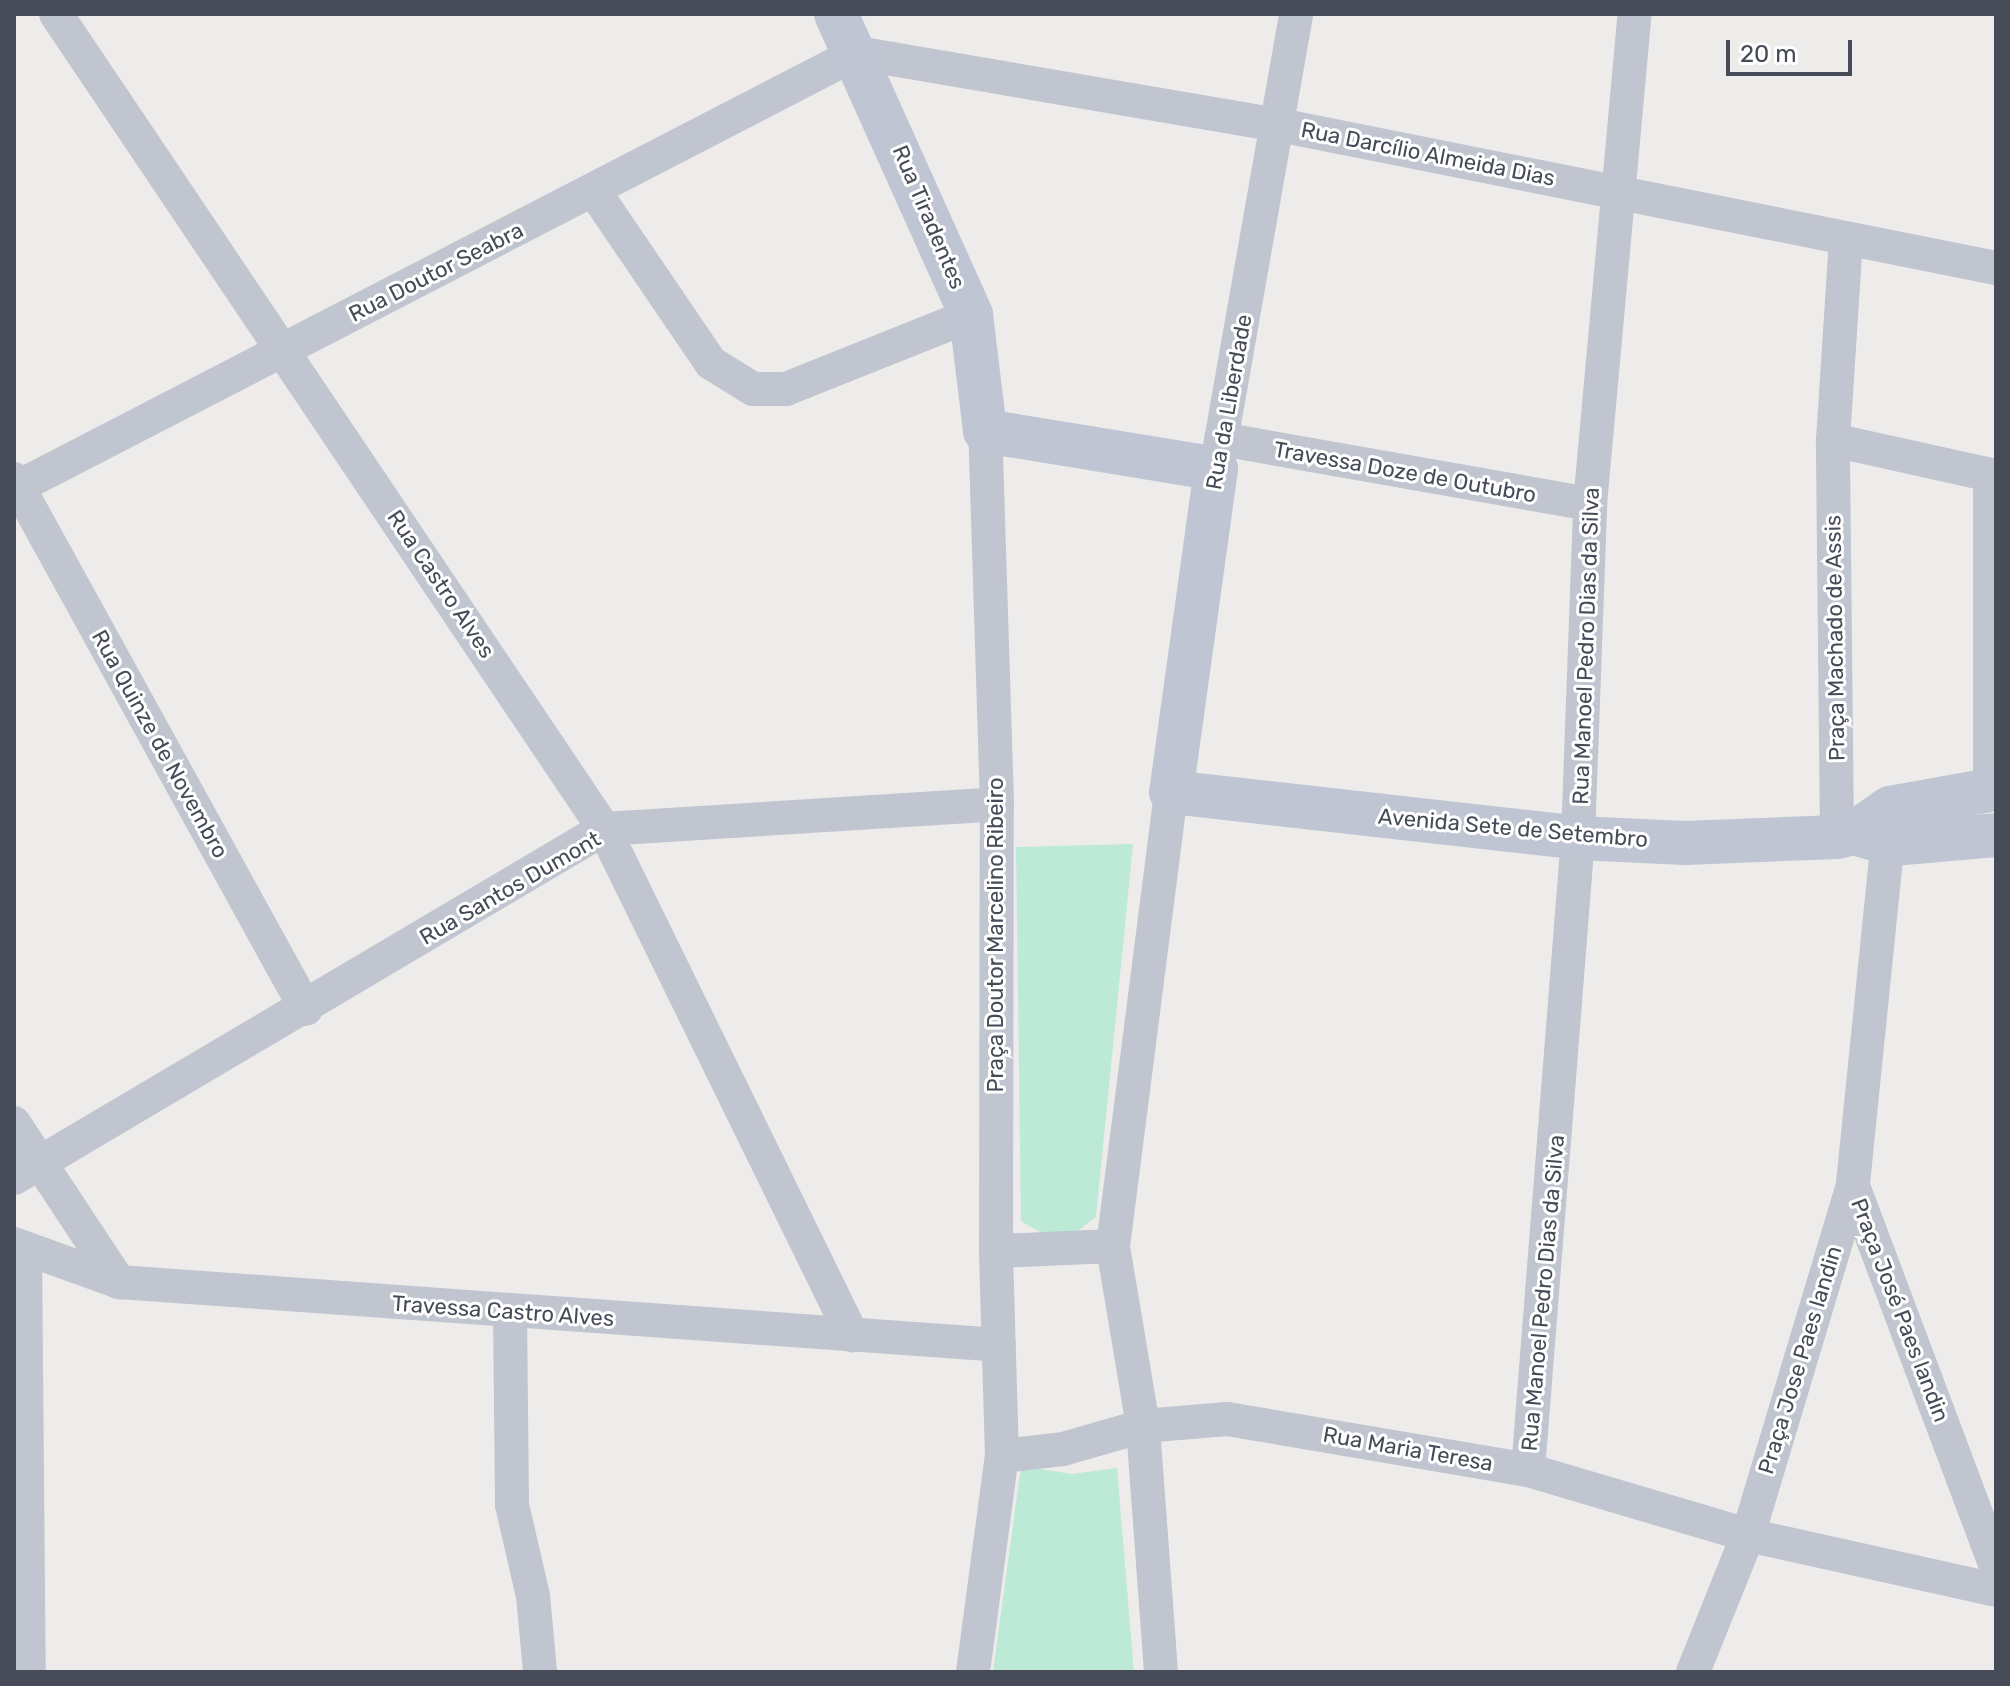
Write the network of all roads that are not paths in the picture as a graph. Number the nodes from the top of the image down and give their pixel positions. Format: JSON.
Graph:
{"nodes":[{"id":1,"x":56,"y":14,"type":"edge"},
{"id":2,"x":836,"y":14,"type":"edge"},
{"id":3,"x":1296,"y":14,"type":"edge"},
{"id":4,"x":1635,"y":14,"type":"edge"},
{"id":5,"x":857,"y":53,"type":"junction"},
{"id":6,"x":1279,"y":125,"type":"junction"},
{"id":7,"x":1619,"y":190,"type":"junction"},
{"id":8,"x":594,"y":191,"type":"junction"},
{"id":9,"x":1846,"y":239,"type":"junction"},
{"id":10,"x":1996,"y":268,"type":"edge"},
{"id":11,"x":971,"y":315,"type":"junction"},
{"id":12,"x":286,"y":349,"type":"junction"},
{"id":13,"x":985,"y":431,"type":"junction"},
{"id":14,"x":1833,"y":440,"type":"junction"},
{"id":15,"x":1218,"y":454,"type":"junction"},
{"id":16,"x":1993,"y":475,"type":"edge"},
{"id":17,"x":15,"y":485,"type":"edge"},
{"id":18,"x":1590,"y":504,"type":"junction"},
{"id":19,"x":1993,"y":790,"type":"edge"},
{"id":20,"x":1171,"y":792,"type":"junction"},
{"id":21,"x":997,"y":804,"type":"junction"},
{"id":22,"x":604,"y":829,"type":"junction"},
{"id":23,"x":1868,"y":830,"type":"junction"},
{"id":24,"x":1996,"y":835,"type":"edge"},
{"id":25,"x":1578,"y":838,"type":"junction"},
{"id":26,"x":306,"y":1009,"type":"junction"},
{"id":27,"x":14,"y":1123,"type":"edge"},
{"id":28,"x":44,"y":1160,"type":"junction"},
{"id":29,"x":14,"y":1178,"type":"edge"},
{"id":30,"x":1853,"y":1186,"type":"junction"},
{"id":31,"x":19,"y":1246,"type":"edge"},
{"id":32,"x":1113,"y":1246,"type":"junction"},
{"id":33,"x":996,"y":1251,"type":"junction"},
{"id":34,"x":119,"y":1282,"type":"junction"},
{"id":35,"x":510,"y":1312,"type":"junction"},
{"id":36,"x":852,"y":1335,"type":"junction"},
{"id":37,"x":999,"y":1345,"type":"junction"},
{"id":38,"x":1143,"y":1426,"type":"junction"},
{"id":39,"x":1002,"y":1456,"type":"junction"},
{"id":40,"x":1528,"y":1470,"type":"junction"},
{"id":41,"x":1748,"y":1535,"type":"junction"},
{"id":42,"x":1996,"y":1566,"type":"edge"},
{"id":43,"x":1996,"y":1590,"type":"edge"},
{"id":44,"x":29,"y":1672,"type":"edge"},
{"id":45,"x":540,"y":1672,"type":"edge"},
{"id":46,"x":973,"y":1672,"type":"edge"},
{"id":47,"x":1161,"y":1672,"type":"edge"},
{"id":48,"x":1693,"y":1672,"type":"edge"}],
"edges":[{"from":1,"to":12,"type":"street","name":"Rua Castro Alves"},
{"from":2,"to":5,"type":"main road","name":"Rua Tiradentes"},
{"from":3,"to":6,"type":"street","name":"Rua da Liberdade"},
{"from":4,"to":7,"type":"street","name":"Rua Manoel Pedro Dias da Silva"},
{"from":5,"to":6,"type":"street","name":"Rua Darcílio Almeida Dias"},
{"from":5,"to":8,"type":"street","name":"Rua Doutor Seabra"},
{"from":5,"to":11,"type":"main road","name":"Rua Tiradentes"},
{"from":6,"to":7,"type":"street","name":"Rua Darcílio Almeida Dias"},
{"from":6,"to":15,"type":"street","name":"Rua da Liberdade"},
{"from":7,"to":9,"type":"street","name":"Rua Darcílio Almeida Dias"},
{"from":7,"to":18,"type":"street","name":"Rua Manoel Pedro Dias da Silva"},
{"from":8,"to":11,"type":"street"},
{"from":8,"to":12,"type":"street","name":"Rua Doutor Seabra"},
{"from":9,"to":10,"type":"street","name":"Rua Darcílio Almeida Dias"},
{"from":9,"to":14,"type":"street","name":"Praça Machado de Assis"},
{"from":11,"to":13,"type":"main road","name":"Rua Tiradentes"},
{"from":12,"to":17,"type":"street","name":"Rua Doutor Seabra"},
{"from":12,"to":22,"type":"street","name":"Rua Castro Alves"},
{"from":13,"to":15,"type":"main road"},
{"from":13,"to":21,"type":"street","name":"Praça Doutor Marcelino Ribeiro"},
{"from":14,"to":16,"type":"street"},
{"from":14,"to":23,"type":"street","name":"Praça Machado de Assis"},
{"from":15,"to":18,"type":"street","name":"Travessa Doze de Outubro"},
{"from":15,"to":20,"type":"main road","name":"Rua da Liberdade"},
{"from":16,"to":19,"type":"street"},
{"from":17,"to":26,"type":"street","name":"Rua Quinze de Novembro"},
{"from":18,"to":25,"type":"street","name":"Rua Manoel Pedro Dias da Silva"},
{"from":19,"to":23,"type":"main road","name":"Avenida Sete de Setembro"},
{"from":20,"to":25,"type":"main road","name":"Avenida Sete de Setembro"},
{"from":20,"to":32,"type":"street"},
{"from":21,"to":22,"type":"street"},
{"from":21,"to":33,"type":"street","name":"Praça Doutor Marcelino Ribeiro"},
{"from":22,"to":26,"type":"street","name":"Rua Santos Dumont"},
{"from":22,"to":36,"type":"street","name":"Rua Santos Dumont"},
{"from":23,"to":24,"type":"main road","name":"Avenida Sete de Setembro"},
{"from":23,"to":25,"type":"main road","name":"Avenida Sete de Setembro"},
{"from":23,"to":30,"type":"street","name":"Praça José Paes landin"},
{"from":25,"to":40,"type":"street","name":"Rua Manoel Pedro Dias da Silva"},
{"from":26,"to":28,"type":"street","name":"Rua Santos Dumont"},
{"from":27,"to":28,"type":"street"},
{"from":28,"to":29,"type":"street","name":"Rua Santos Dumont"},
{"from":28,"to":34,"type":"street"},
{"from":30,"to":41,"type":"street","name":"Praça Jose Paes landin"},
{"from":30,"to":42,"type":"street","name":"Praça José Paes landin"},
{"from":31,"to":34,"type":"street","name":"Travessa Castro Alves"},
{"from":31,"to":44,"type":"street"},
{"from":32,"to":33,"type":"street"},
{"from":32,"to":38,"type":"street"},
{"from":33,"to":37,"type":"street","name":"Praça Doutor Marcelino Ribeiro"},
{"from":34,"to":35,"type":"street","name":"Travessa Castro Alves"},
{"from":35,"to":36,"type":"street","name":"Travessa Castro Alves"},
{"from":35,"to":45,"type":"street"},
{"from":36,"to":37,"type":"street","name":"Travessa Castro Alves"},
{"from":37,"to":39,"type":"street","name":"Praça Doutor Marcelino Ribeiro"},
{"from":38,"to":39,"type":"street","name":"Rua Maria Teresa"},
{"from":38,"to":40,"type":"street","name":"Rua Maria Teresa"},
{"from":38,"to":47,"type":"street"},
{"from":39,"to":46,"type":"street","name":"Praça Doutor Marcelino Ribeiro"},
{"from":40,"to":41,"type":"street","name":"Rua Maria Teresa"},
{"from":41,"to":43,"type":"street","name":"Rua Maria Teresa"},
{"from":41,"to":48,"type":"street","name":"Praça Jose Paes landin"}]}
